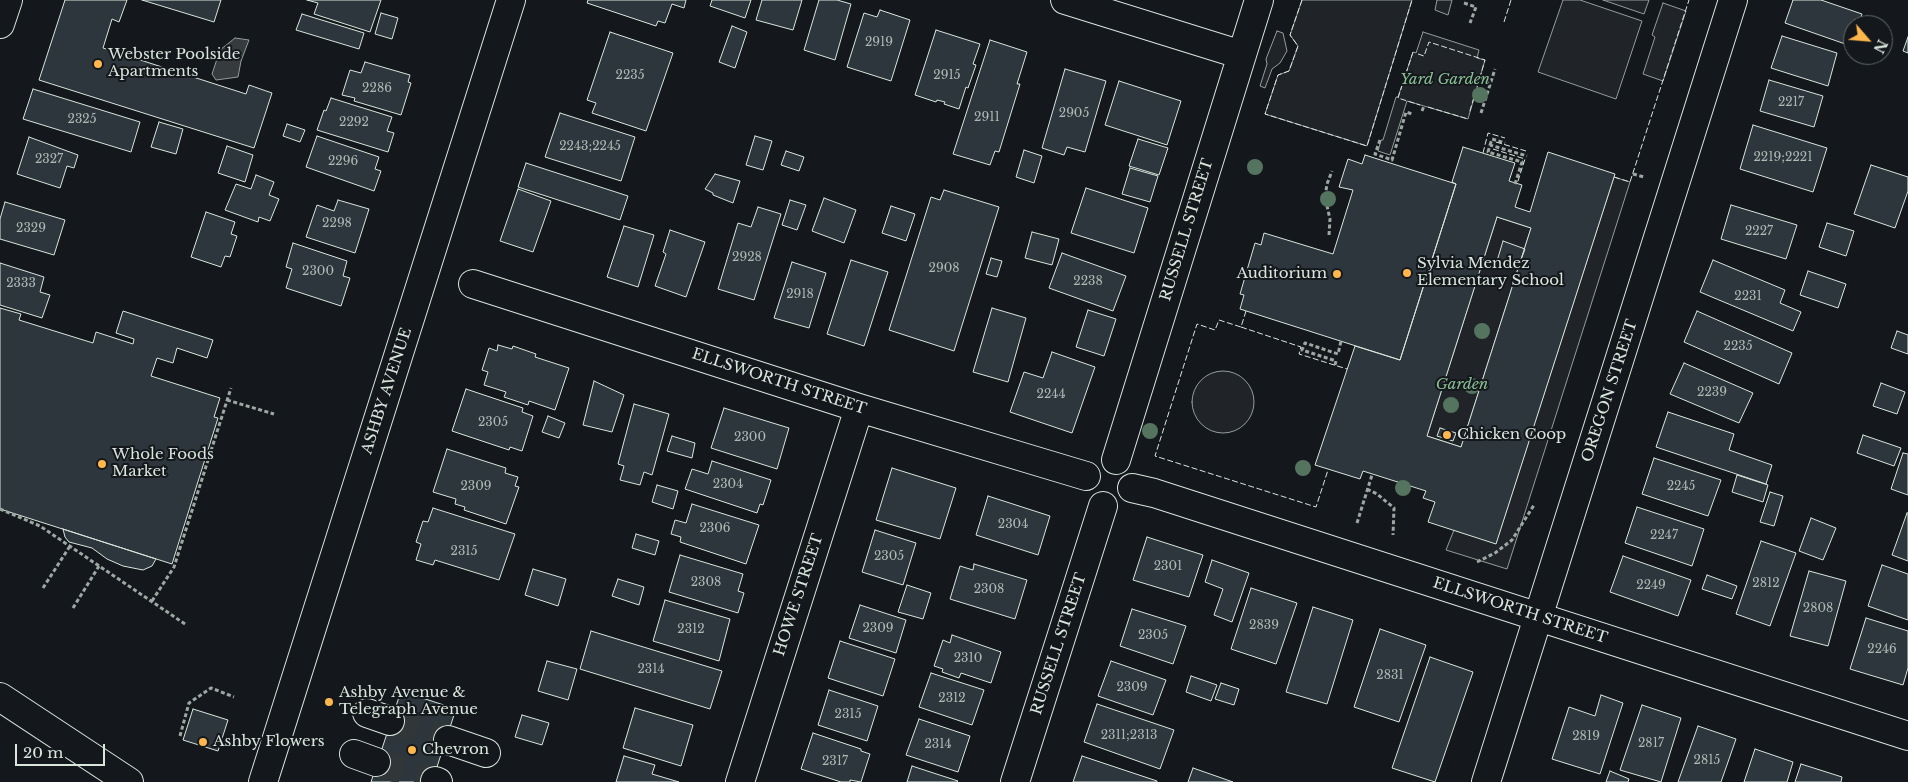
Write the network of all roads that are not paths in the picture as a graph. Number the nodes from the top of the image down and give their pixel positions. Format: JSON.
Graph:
{"nodes":[{"id":1,"x":8,"y":0,"type":"edge"},
{"id":2,"x":511,"y":0,"type":"edge"},
{"id":3,"x":1065,"y":0,"type":"edge"},
{"id":4,"x":1259,"y":0,"type":"edge"},
{"id":5,"x":1733,"y":0,"type":"edge"},
{"id":6,"x":0,"y":24,"type":"edge"},
{"id":7,"x":1242,"y":55,"type":"junction"},
{"id":8,"x":473,"y":284,"type":"dead end"},
{"id":9,"x":859,"y":408,"type":"junction"},
{"id":10,"x":1116,"y":460,"type":"junction"},
{"id":11,"x":1086,"y":476,"type":"junction"},
{"id":12,"x":1132,"y":488,"type":"junction"},
{"id":13,"x":1103,"y":506,"type":"junction"},
{"id":14,"x":1538,"y":617,"type":"junction"},
{"id":15,"x":0,"y":697,"type":"edge"},
{"id":16,"x":1908,"y":736,"type":"edge"},
{"id":17,"x":448,"y":740,"type":"tunnel mouth"},
{"id":18,"x":486,"y":753,"type":"dead end"},
{"id":19,"x":129,"y":782,"type":"edge"},
{"id":20,"x":263,"y":782,"type":"edge"},
{"id":21,"x":740,"y":782,"type":"edge"},
{"id":22,"x":1015,"y":782,"type":"edge"},
{"id":23,"x":1486,"y":782,"type":"edge"}],
"edges":[{"from":1,"to":6,"type":"street"},
{"from":2,"to":20,"type":"street","name":"ASHBY AVENUE"},
{"from":3,"to":7,"type":"street"},
{"from":4,"to":7,"type":"street","name":"RUSSELL STREET"},
{"from":5,"to":14,"type":"street","name":"OREGON STREET"},
{"from":7,"to":10,"type":"street","name":"RUSSELL STREET"},
{"from":8,"to":9,"type":"street","name":"ELLSWORTH STREET"},
{"from":9,"to":11,"type":"street","name":"ELLSWORTH STREET"},
{"from":9,"to":21,"type":"street","name":"HOWE STREET"},
{"from":10,"to":11,"type":"street"},
{"from":10,"to":12,"type":"street"},
{"from":11,"to":13,"type":"street"},
{"from":12,"to":13,"type":"street"},
{"from":12,"to":14,"type":"street","name":"ELLSWORTH STREET"},
{"from":13,"to":22,"type":"street","name":"RUSSELL STREET"},
{"from":14,"to":16,"type":"street","name":"ELLSWORTH STREET"},
{"from":14,"to":23,"type":"street","name":"OREGON STREET"},
{"from":15,"to":19,"type":"street"},
{"from":17,"to":18,"type":"street"}]}
